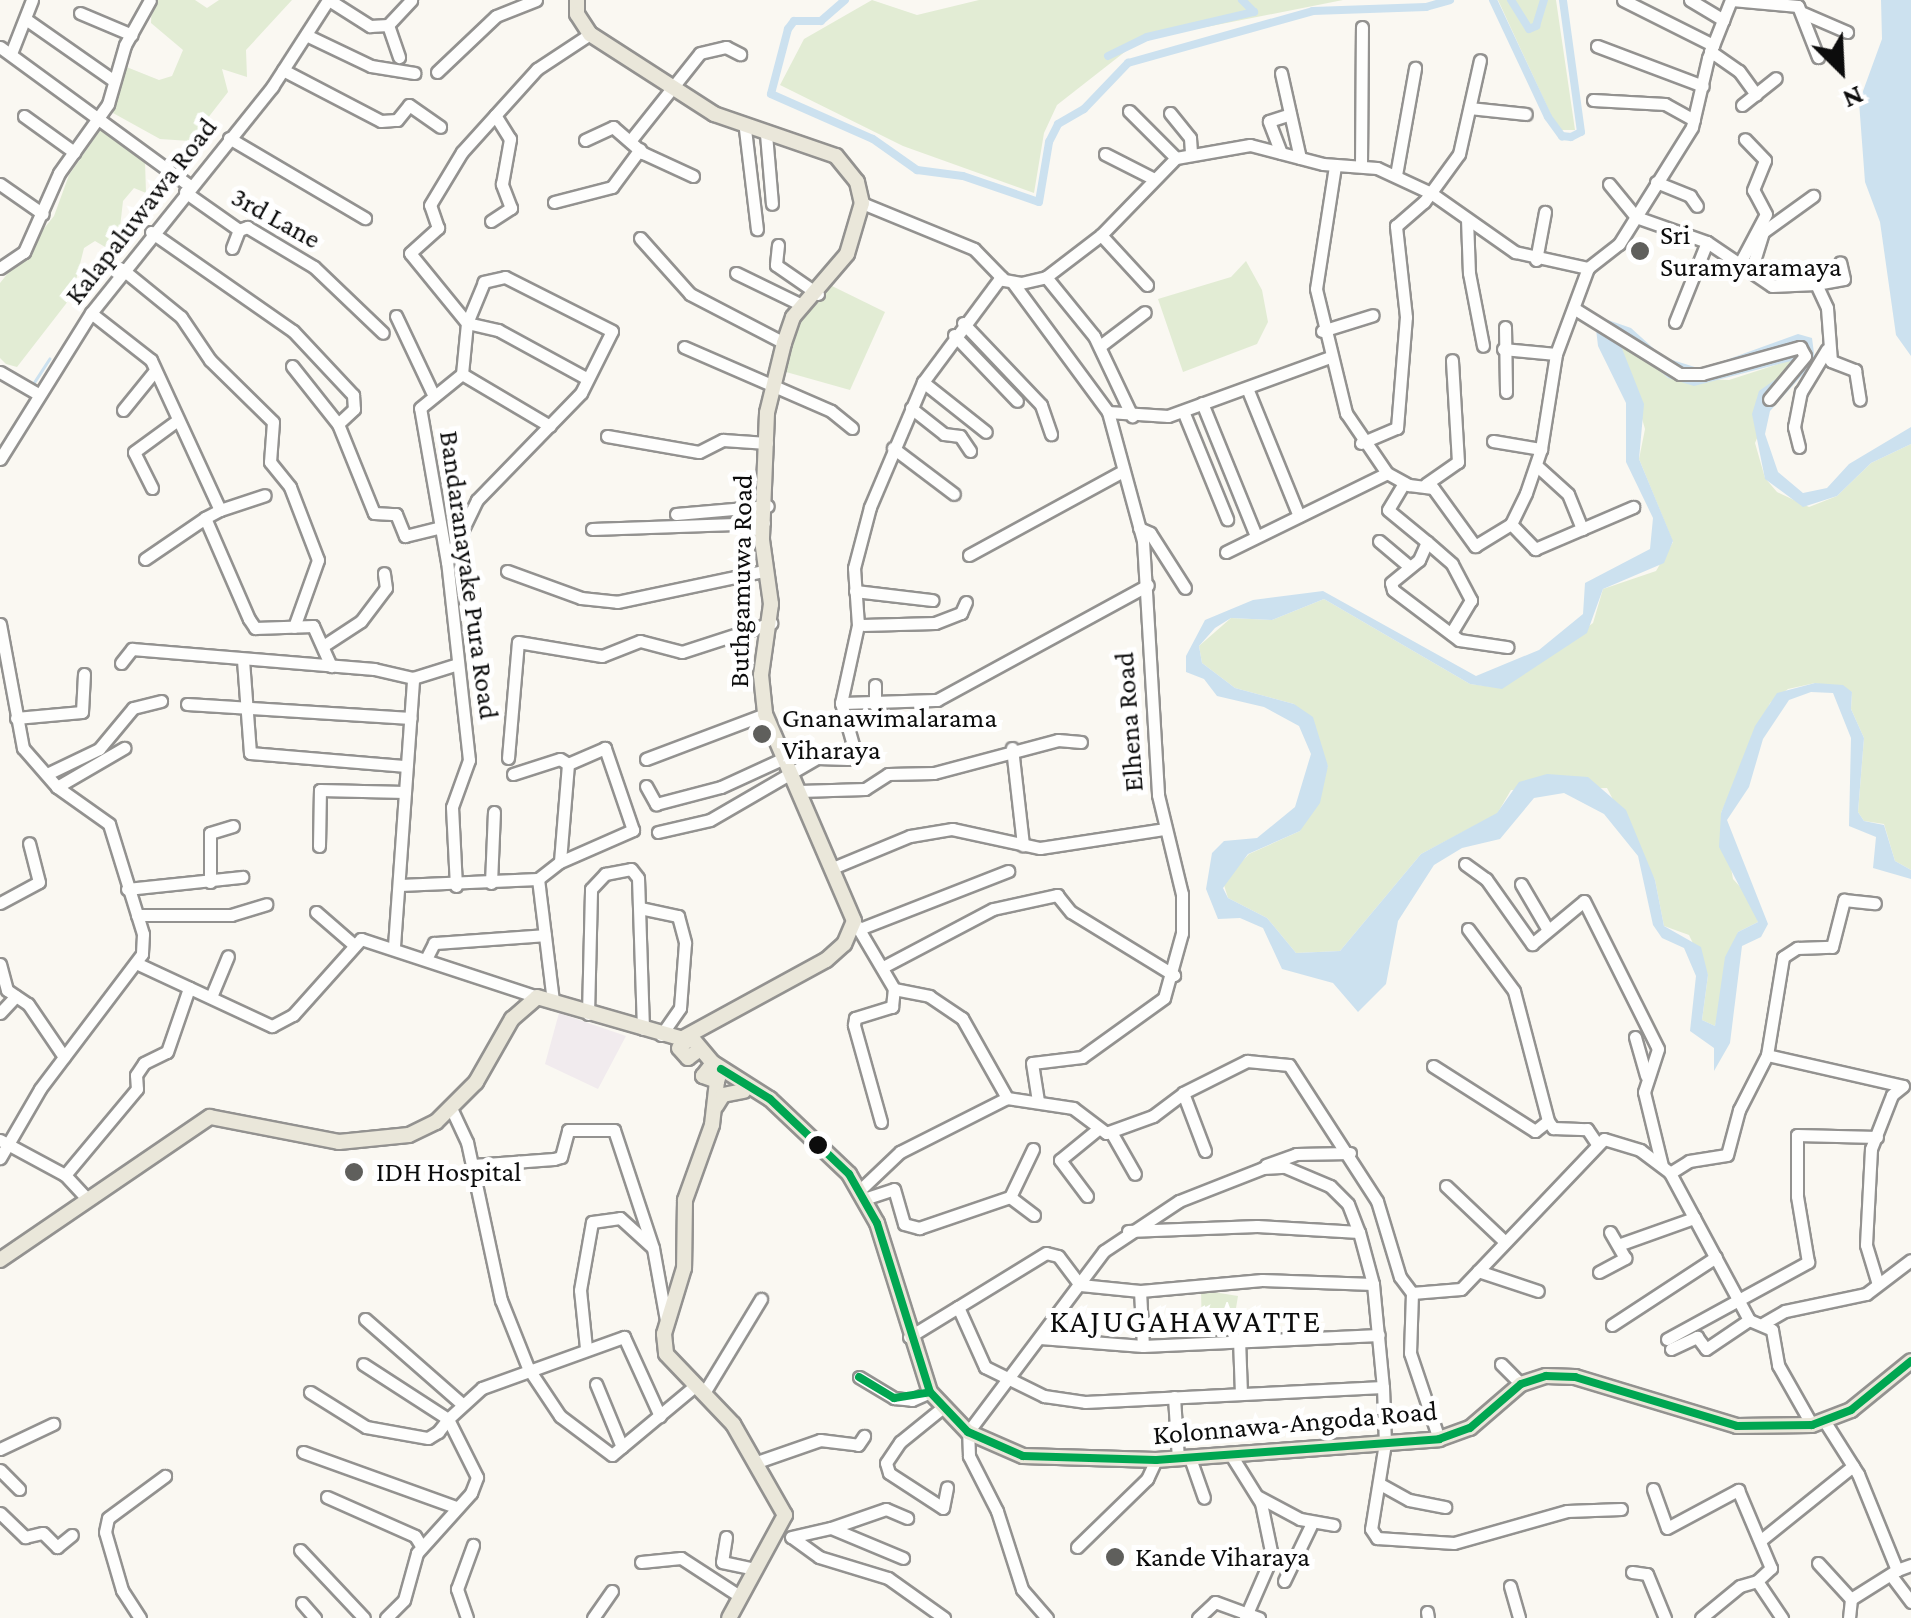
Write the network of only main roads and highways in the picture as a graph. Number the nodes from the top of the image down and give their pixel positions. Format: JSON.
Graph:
{"nodes":[{"id":1,"x":577,"y":0,"type":"edge"},
{"id":2,"x":690,"y":1047,"type":"junction"},
{"id":3,"x":713,"y":1074,"type":"junction"},
{"id":4,"x":744,"y":1091,"type":"junction"},
{"id":5,"x":715,"y":1108,"type":"junction"},
{"id":6,"x":779,"y":1108,"type":"junction"},
{"id":7,"x":707,"y":1135,"type":"junction"},
{"id":8,"x":0,"y":1260,"type":"edge"},
{"id":9,"x":1911,"y":1361,"type":"edge"},
{"id":10,"x":729,"y":1618,"type":"edge"}],
"edges":[{"from":1,"to":2,"type":"main road","name":"Buthgamuwa Road"},
{"from":2,"to":3,"type":"main road"},
{"from":2,"to":8,"type":"main road"},
{"from":3,"to":4,"type":"main road","name":"Kolonnawa-Angoda Road"},
{"from":3,"to":5,"type":"main road"},
{"from":3,"to":6,"type":"main road","name":"Kolonnawa-Angoda Road"},
{"from":3,"to":7,"type":"main road"},
{"from":4,"to":5,"type":"main road"},
{"from":4,"to":6,"type":"main road","name":"Kolonnawa-Angoda Road"},
{"from":5,"to":7,"type":"main road"},
{"from":6,"to":9,"type":"main road","name":"Kolonnawa-Angoda Road"},
{"from":7,"to":10,"type":"main road"}]}
